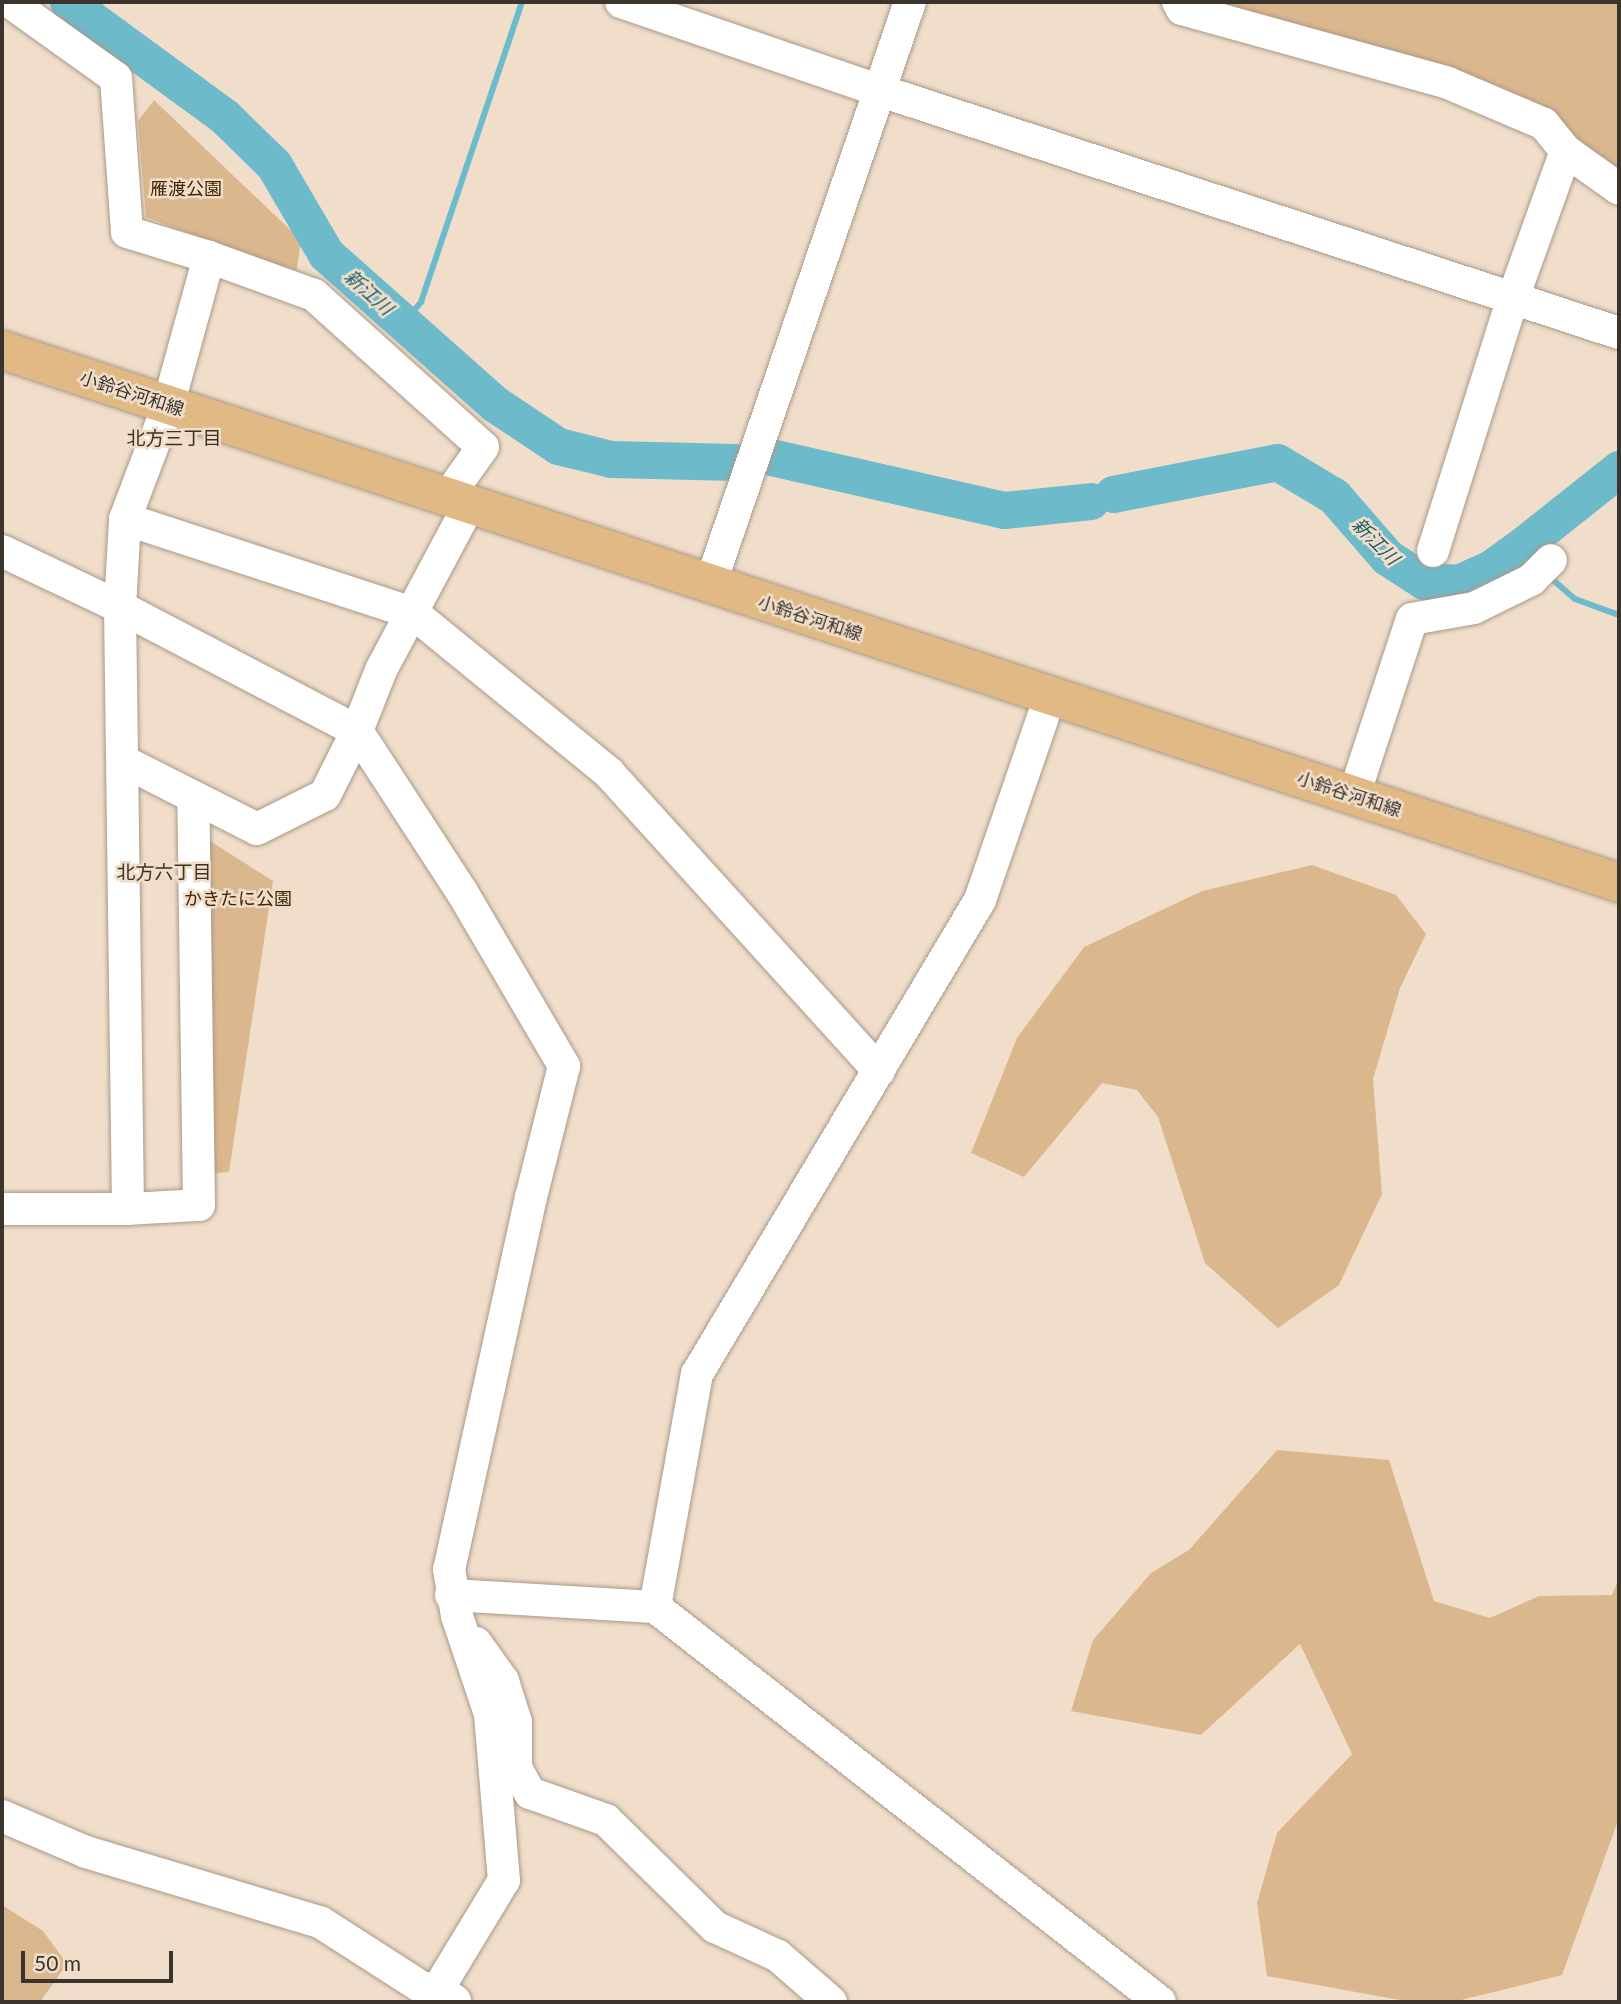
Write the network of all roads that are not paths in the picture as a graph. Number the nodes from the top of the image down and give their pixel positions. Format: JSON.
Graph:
{"nodes":[{"id":1,"x":10,"y":2,"type":"edge"},
{"id":2,"x":621,"y":2,"type":"edge"},
{"id":3,"x":896,"y":2,"type":"edge"},
{"id":4,"x":910,"y":2,"type":"edge"},
{"id":5,"x":1178,"y":2,"type":"edge"},
{"id":6,"x":883,"y":78,"type":"junction"},
{"id":7,"x":1566,"y":151,"type":"junction"},
{"id":8,"x":1619,"y":189,"type":"edge"},
{"id":9,"x":209,"y":257,"type":"junction"},
{"id":10,"x":1513,"y":298,"type":"junction"},
{"id":11,"x":1619,"y":333,"type":"edge"},
{"id":12,"x":2,"y":350,"type":"edge"},
{"id":13,"x":169,"y":405,"type":"junction"},
{"id":14,"x":458,"y":501,"type":"junction"},
{"id":15,"x":125,"y":519,"type":"junction"},
{"id":16,"x":2,"y":551,"type":"edge"},
{"id":17,"x":1433,"y":551,"type":"dead end"},
{"id":18,"x":1551,"y":560,"type":"dead end"},
{"id":19,"x":710,"y":585,"type":"junction"},
{"id":20,"x":120,"y":607,"type":"junction"},
{"id":21,"x":413,"y":613,"type":"junction"},
{"id":22,"x":1050,"y":697,"type":"junction"},
{"id":23,"x":357,"y":731,"type":"junction"},
{"id":24,"x":123,"y":761,"type":"junction"},
{"id":25,"x":1354,"y":795,"type":"junction"},
{"id":26,"x":193,"y":796,"type":"junction"},
{"id":27,"x":1619,"y":883,"type":"edge"},
{"id":28,"x":879,"y":1070,"type":"junction"},
{"id":29,"x":2,"y":1209,"type":"edge"},
{"id":30,"x":128,"y":1209,"type":"junction"},
{"id":31,"x":454,"y":1605,"type":"junction"},
{"id":32,"x":655,"y":1607,"type":"junction"},
{"id":33,"x":2,"y":1816,"type":"edge"},
{"id":34,"x":447,"y":1995,"type":"edge"},
{"id":35,"x":831,"y":2002,"type":"edge"},
{"id":36,"x":1160,"y":2002,"type":"edge"}],
"edges":[{"from":1,"to":9,"type":"street"},
{"from":2,"to":6,"type":"street"},
{"from":3,"to":6,"type":"street"},
{"from":4,"to":6,"type":"street"},
{"from":5,"to":7,"type":"street"},
{"from":6,"to":10,"type":"street"},
{"from":6,"to":19,"type":"street"},
{"from":7,"to":8,"type":"street"},
{"from":7,"to":10,"type":"street"},
{"from":9,"to":13,"type":"street"},
{"from":9,"to":14,"type":"street"},
{"from":10,"to":11,"type":"street"},
{"from":10,"to":17,"type":"street"},
{"from":12,"to":13,"type":"main road","name":"小鈴谷河和線"},
{"from":13,"to":14,"type":"main road","name":"小鈴谷河和線"},
{"from":13,"to":15,"type":"street"},
{"from":14,"to":19,"type":"main road","name":"小鈴谷河和線"},
{"from":14,"to":21,"type":"street"},
{"from":15,"to":20,"type":"street"},
{"from":15,"to":21,"type":"street"},
{"from":16,"to":20,"type":"street"},
{"from":18,"to":25,"type":"street"},
{"from":19,"to":22,"type":"main road","name":"小鈴谷河和線"},
{"from":20,"to":23,"type":"street"},
{"from":20,"to":24,"type":"street"},
{"from":21,"to":23,"type":"street"},
{"from":21,"to":28,"type":"street"},
{"from":22,"to":25,"type":"main road","name":"小鈴谷河和線"},
{"from":22,"to":28,"type":"street"},
{"from":23,"to":26,"type":"street"},
{"from":23,"to":31,"type":"street"},
{"from":24,"to":26,"type":"street"},
{"from":24,"to":30,"type":"street"},
{"from":25,"to":27,"type":"main road","name":"小鈴谷河和線"},
{"from":26,"to":30,"type":"street"},
{"from":28,"to":32,"type":"street"},
{"from":29,"to":30,"type":"street"},
{"from":31,"to":32,"type":"street"},
{"from":31,"to":34,"type":"street"},
{"from":31,"to":35,"type":"street"},
{"from":32,"to":36,"type":"street"},
{"from":33,"to":34,"type":"street"}]}
